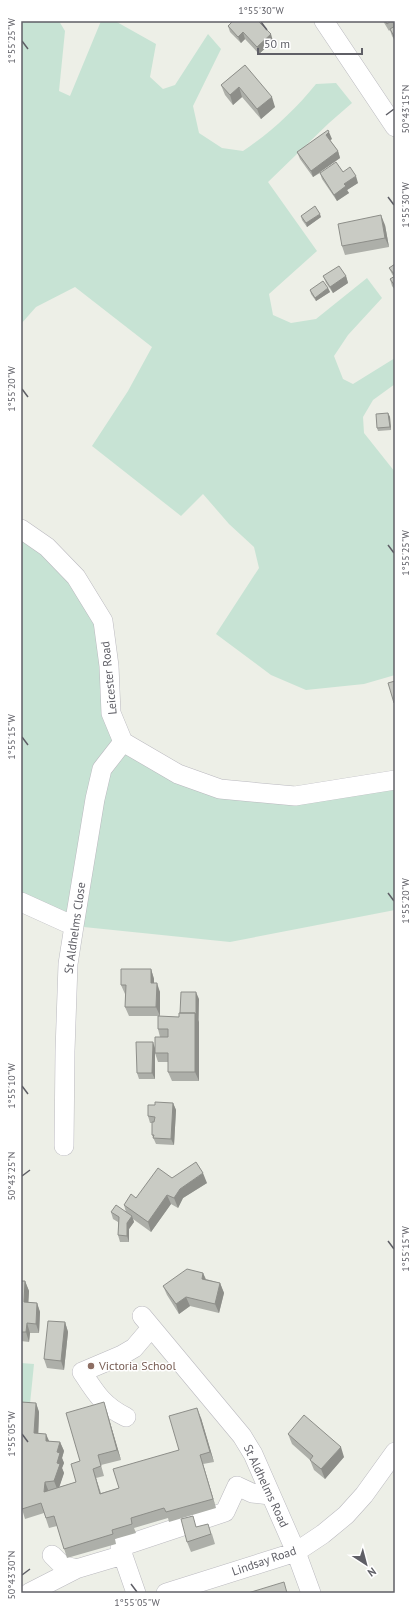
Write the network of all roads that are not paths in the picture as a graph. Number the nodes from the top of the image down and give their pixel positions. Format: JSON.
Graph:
{"nodes":[{"id":1,"x":324,"y":21,"type":"edge"},
{"id":2,"x":395,"y":127,"type":"edge"},
{"id":3,"x":21,"y":529,"type":"edge"},
{"id":4,"x":123,"y":742,"type":"junction"},
{"id":5,"x":395,"y":780,"type":"edge"},
{"id":6,"x":21,"y":902,"type":"edge"},
{"id":7,"x":74,"y":926,"type":"junction"},
{"id":8,"x":64,"y":1146,"type":"dead end"},
{"id":9,"x":126,"y":1417,"type":"dead end"},
{"id":10,"x":395,"y":1452,"type":"edge"},
{"id":11,"x":270,"y":1495,"type":"junction"},
{"id":12,"x":296,"y":1552,"type":"junction"},
{"id":13,"x":52,"y":1555,"type":"dead end"},
{"id":14,"x":123,"y":1555,"type":"junction"},
{"id":15,"x":76,"y":1569,"type":"junction"},
{"id":16,"x":29,"y":1593,"type":"edge"},
{"id":17,"x":136,"y":1593,"type":"edge"},
{"id":18,"x":166,"y":1593,"type":"edge"},
{"id":19,"x":310,"y":1593,"type":"edge"}],
"edges":[{"from":1,"to":2,"type":"street"},
{"from":3,"to":4,"type":"street","name":"Leicester Road"},
{"from":4,"to":5,"type":"street"},
{"from":4,"to":7,"type":"street","name":"St Aldhelms Close"},
{"from":6,"to":7,"type":"street"},
{"from":7,"to":8,"type":"street","name":"St Aldhelms Close"},
{"from":9,"to":11,"type":"street","name":"St Aldhelms Road"},
{"from":10,"to":12,"type":"street","name":"Lindsay Road"},
{"from":11,"to":12,"type":"street","name":"St Aldhelms Road"},
{"from":11,"to":14,"type":"street"},
{"from":12,"to":18,"type":"street","name":"Lindsay Road"},
{"from":12,"to":19,"type":"street","name":"St Aldhelms Road"},
{"from":13,"to":15,"type":"street"},
{"from":14,"to":15,"type":"street"},
{"from":14,"to":17,"type":"street"},
{"from":15,"to":16,"type":"street"}]}
